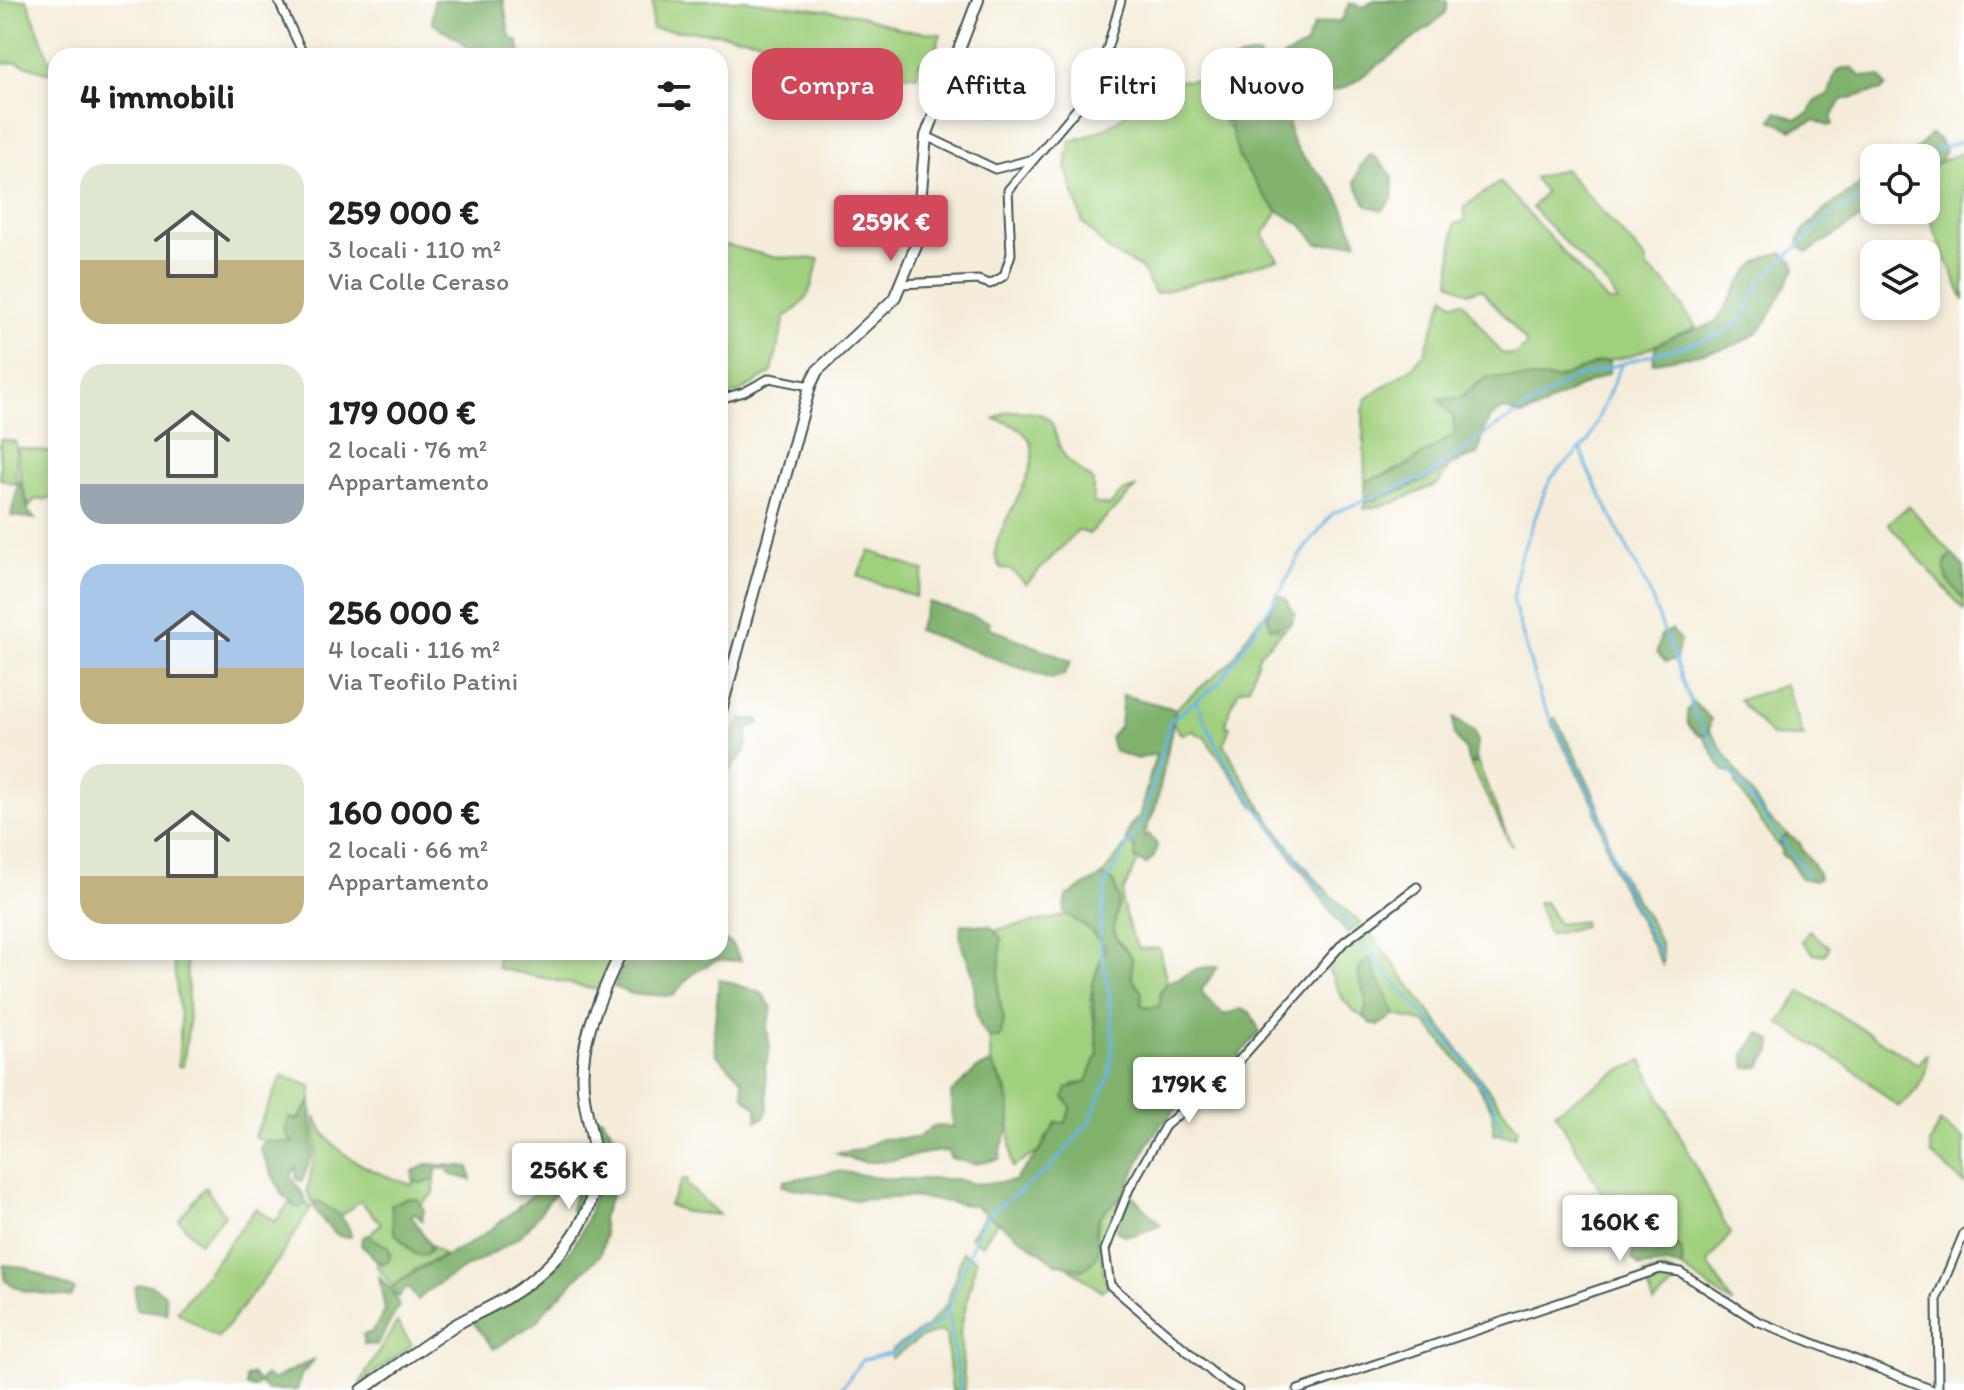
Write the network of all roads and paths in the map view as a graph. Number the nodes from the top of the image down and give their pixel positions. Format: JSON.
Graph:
{"nodes":[{"id":1,"x":278,"y":0,"type":"edge"},
{"id":2,"x":978,"y":0,"type":"edge"},
{"id":3,"x":1121,"y":0,"type":"edge"},
{"id":4,"x":300,"y":48,"type":"edge"},
{"id":5,"x":926,"y":136,"type":"junction"},
{"id":6,"x":1035,"y":158,"type":"junction"},
{"id":7,"x":901,"y":284,"type":"junction"},
{"id":8,"x":810,"y":386,"type":"junction"},
{"id":9,"x":728,"y":397,"type":"edge"},
{"id":10,"x":728,"y":685,"type":"edge"},
{"id":11,"x":1417,"y":887,"type":"dead end"},
{"id":12,"x":617,"y":960,"type":"edge"},
{"id":13,"x":1964,"y":1233,"type":"edge"},
{"id":14,"x":362,"y":1390,"type":"edge"},
{"id":15,"x":1238,"y":1390,"type":"edge"},
{"id":16,"x":1298,"y":1390,"type":"edge"},
{"id":17,"x":1936,"y":1390,"type":"edge"}],
"edges":[{"from":1,"to":4,"type":"street"},
{"from":2,"to":5,"type":"street"},
{"from":3,"to":6,"type":"street"},
{"from":5,"to":6,"type":"street"},
{"from":5,"to":7,"type":"street"},
{"from":6,"to":7,"type":"street"},
{"from":7,"to":8,"type":"street"},
{"from":8,"to":9,"type":"street"},
{"from":8,"to":10,"type":"street"},
{"from":11,"to":15,"type":"street"},
{"from":12,"to":14,"type":"street"},
{"from":13,"to":17,"type":"street"},
{"from":16,"to":17,"type":"street"}]}
